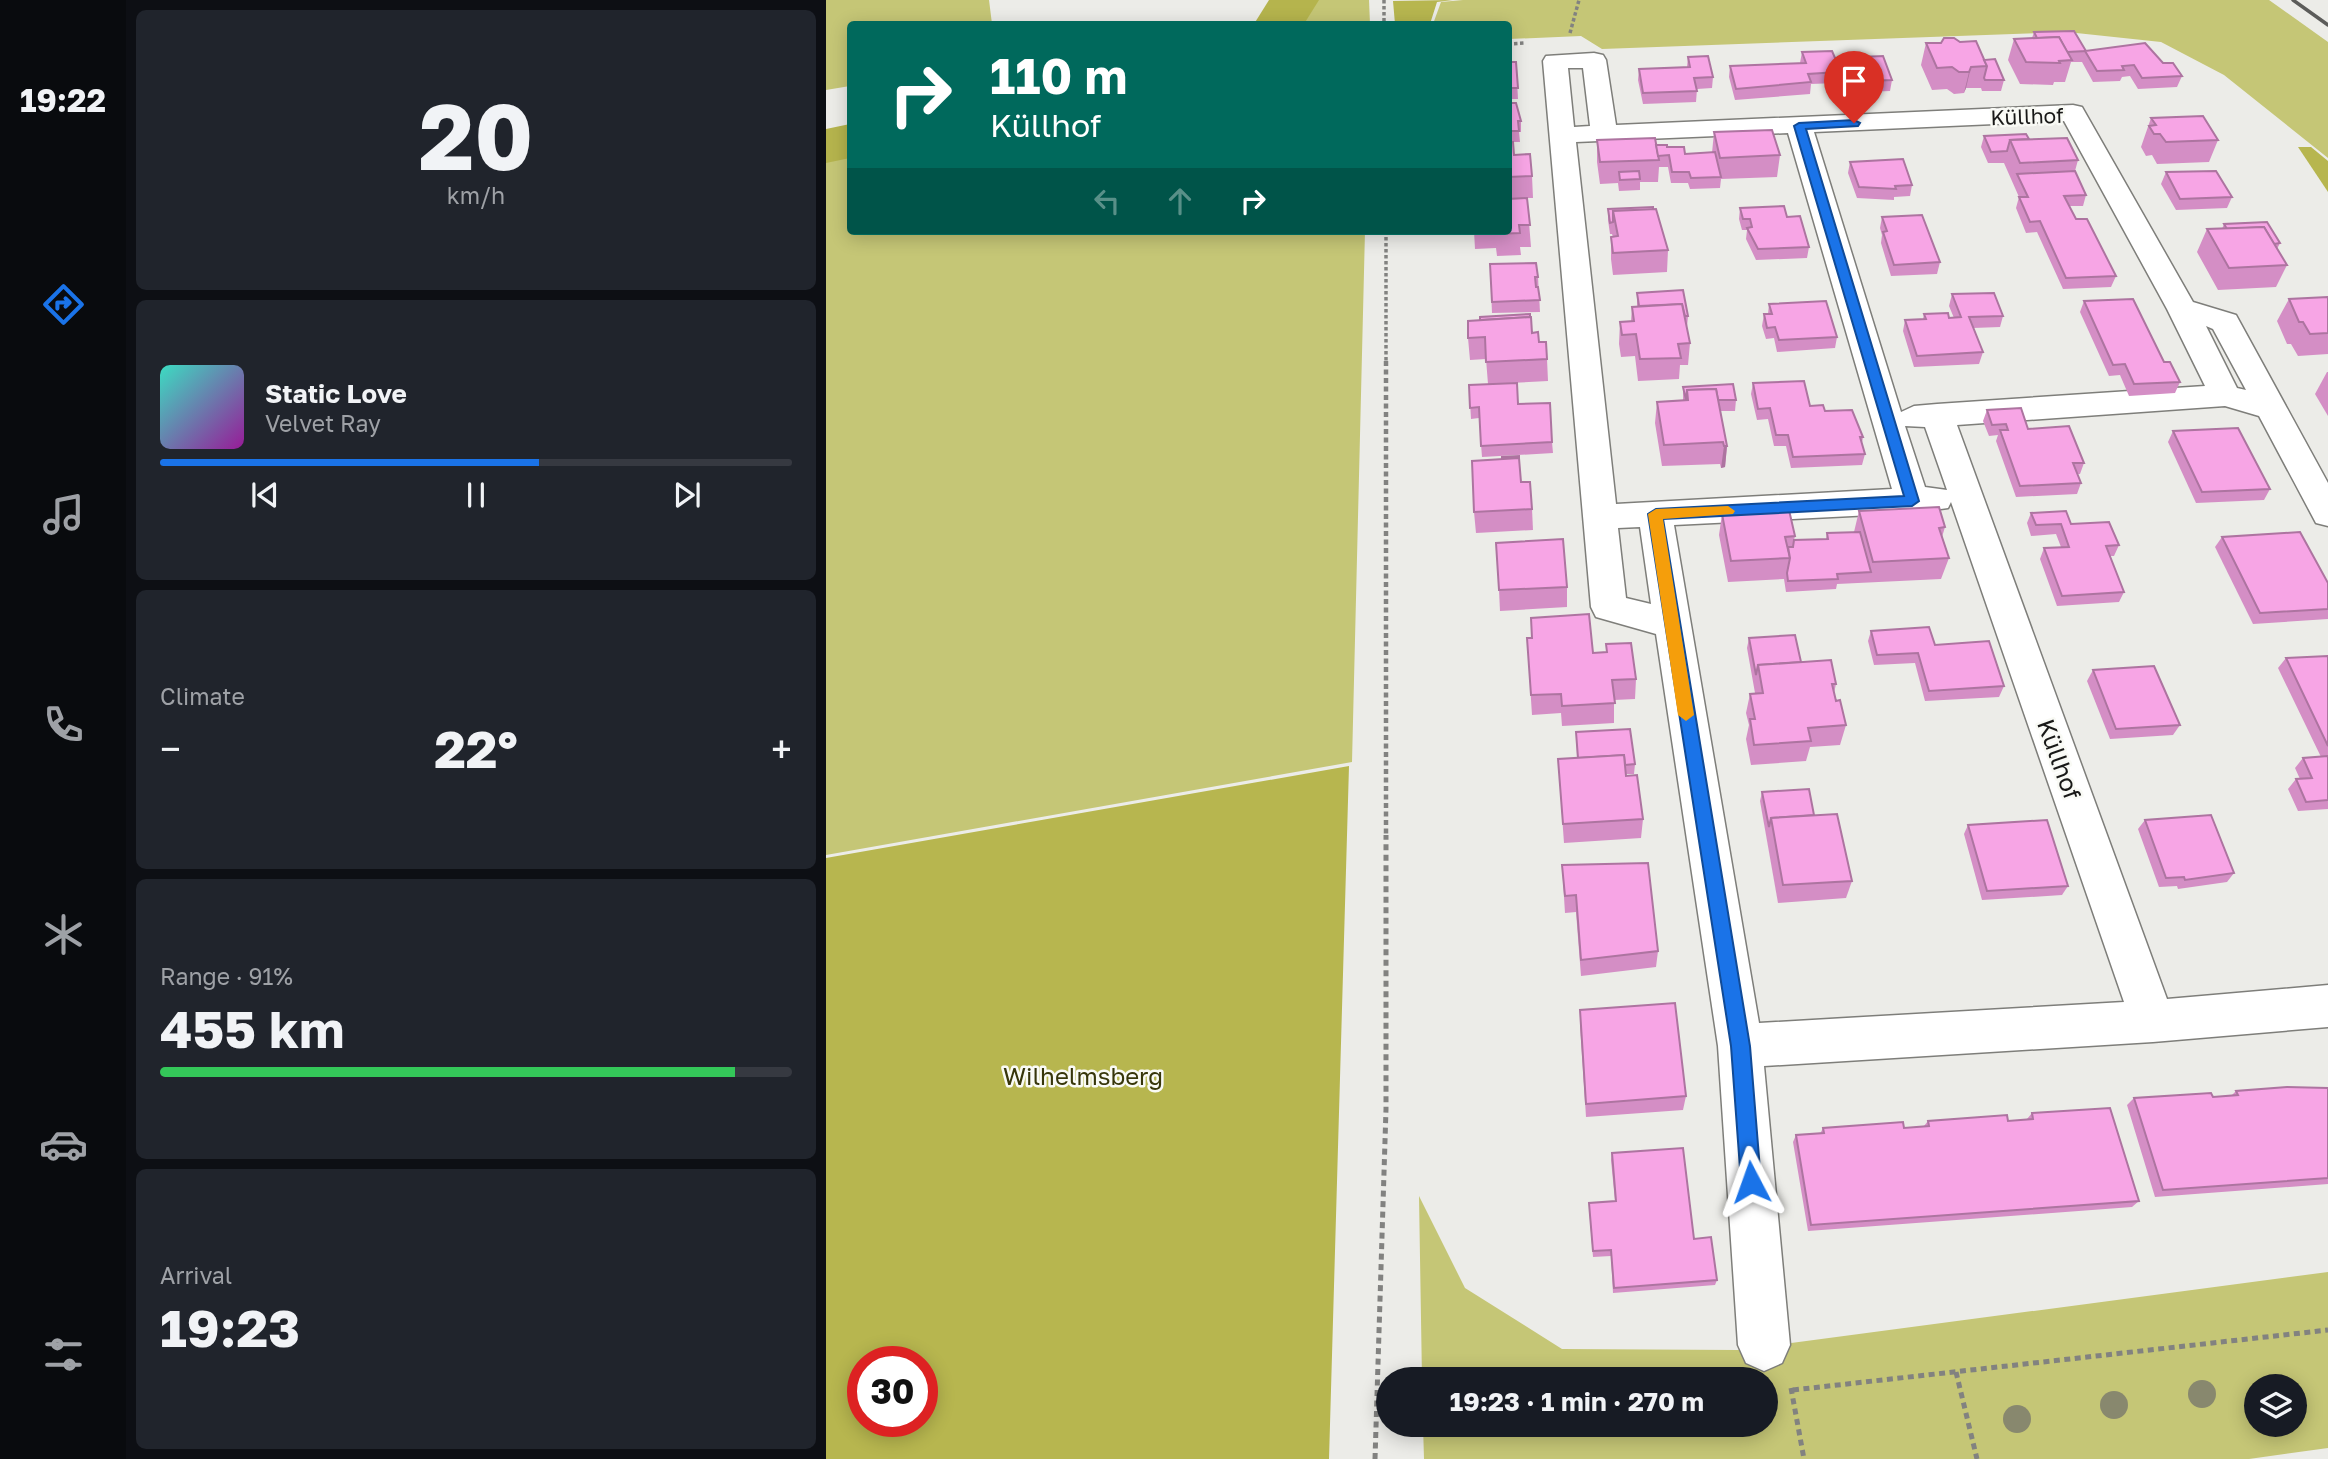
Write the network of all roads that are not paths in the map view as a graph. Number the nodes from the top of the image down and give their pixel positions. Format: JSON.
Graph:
{"nodes":[{"id":1,"x":1799,"y":126,"type":"junction"},
{"id":2,"x":1604,"y":133,"type":"junction"},
{"id":3,"x":1562,"y":135,"type":"junction"},
{"id":4,"x":2182,"y":309,"type":"junction"},
{"id":5,"x":2225,"y":395,"type":"junction"},
{"id":6,"x":2273,"y":409,"type":"junction"},
{"id":7,"x":1937,"y":415,"type":"junction"},
{"id":8,"x":1887,"y":418,"type":"junction"},
{"id":9,"x":1966,"y":497,"type":"junction"},
{"id":10,"x":1912,"y":501,"type":"junction"},
{"id":11,"x":1656,"y":514,"type":"junction"},
{"id":12,"x":2328,"y":514,"type":"edge"},
{"id":13,"x":1598,"y":517,"type":"junction"},
{"id":14,"x":1672,"y":624,"type":"junction"},
{"id":15,"x":2328,"y":1006,"type":"edge"},
{"id":16,"x":2153,"y":1021,"type":"junction"},
{"id":17,"x":1741,"y":1046,"type":"junction"},
{"id":18,"x":1764,"y":1345,"type":"road end"}],
"edges":[{"from":1,"to":2,"type":"street","name":"Küllhof"},
{"from":1,"to":4,"type":"street","name":"Küllhof"},
{"from":1,"to":8,"type":"street"},
{"from":2,"to":3,"type":"street","name":"Küllhof"},
{"from":2,"to":3,"type":"street"},
{"from":3,"to":13,"type":"street"},
{"from":4,"to":5,"type":"street","name":"Küllhof"},
{"from":4,"to":6,"type":"street"},
{"from":5,"to":6,"type":"street"},
{"from":5,"to":7,"type":"street"},
{"from":6,"to":12,"type":"street"},
{"from":7,"to":8,"type":"street"},
{"from":7,"to":9,"type":"street","name":"Küllhof"},
{"from":8,"to":10,"type":"street"},
{"from":9,"to":10,"type":"street"},
{"from":9,"to":16,"type":"street","name":"Küllhof"},
{"from":10,"to":11,"type":"street"},
{"from":11,"to":13,"type":"street"},
{"from":11,"to":14,"type":"street"},
{"from":13,"to":14,"type":"street"},
{"from":14,"to":17,"type":"street"},
{"from":15,"to":16,"type":"street"},
{"from":16,"to":17,"type":"street"},
{"from":17,"to":18,"type":"street"}]}
